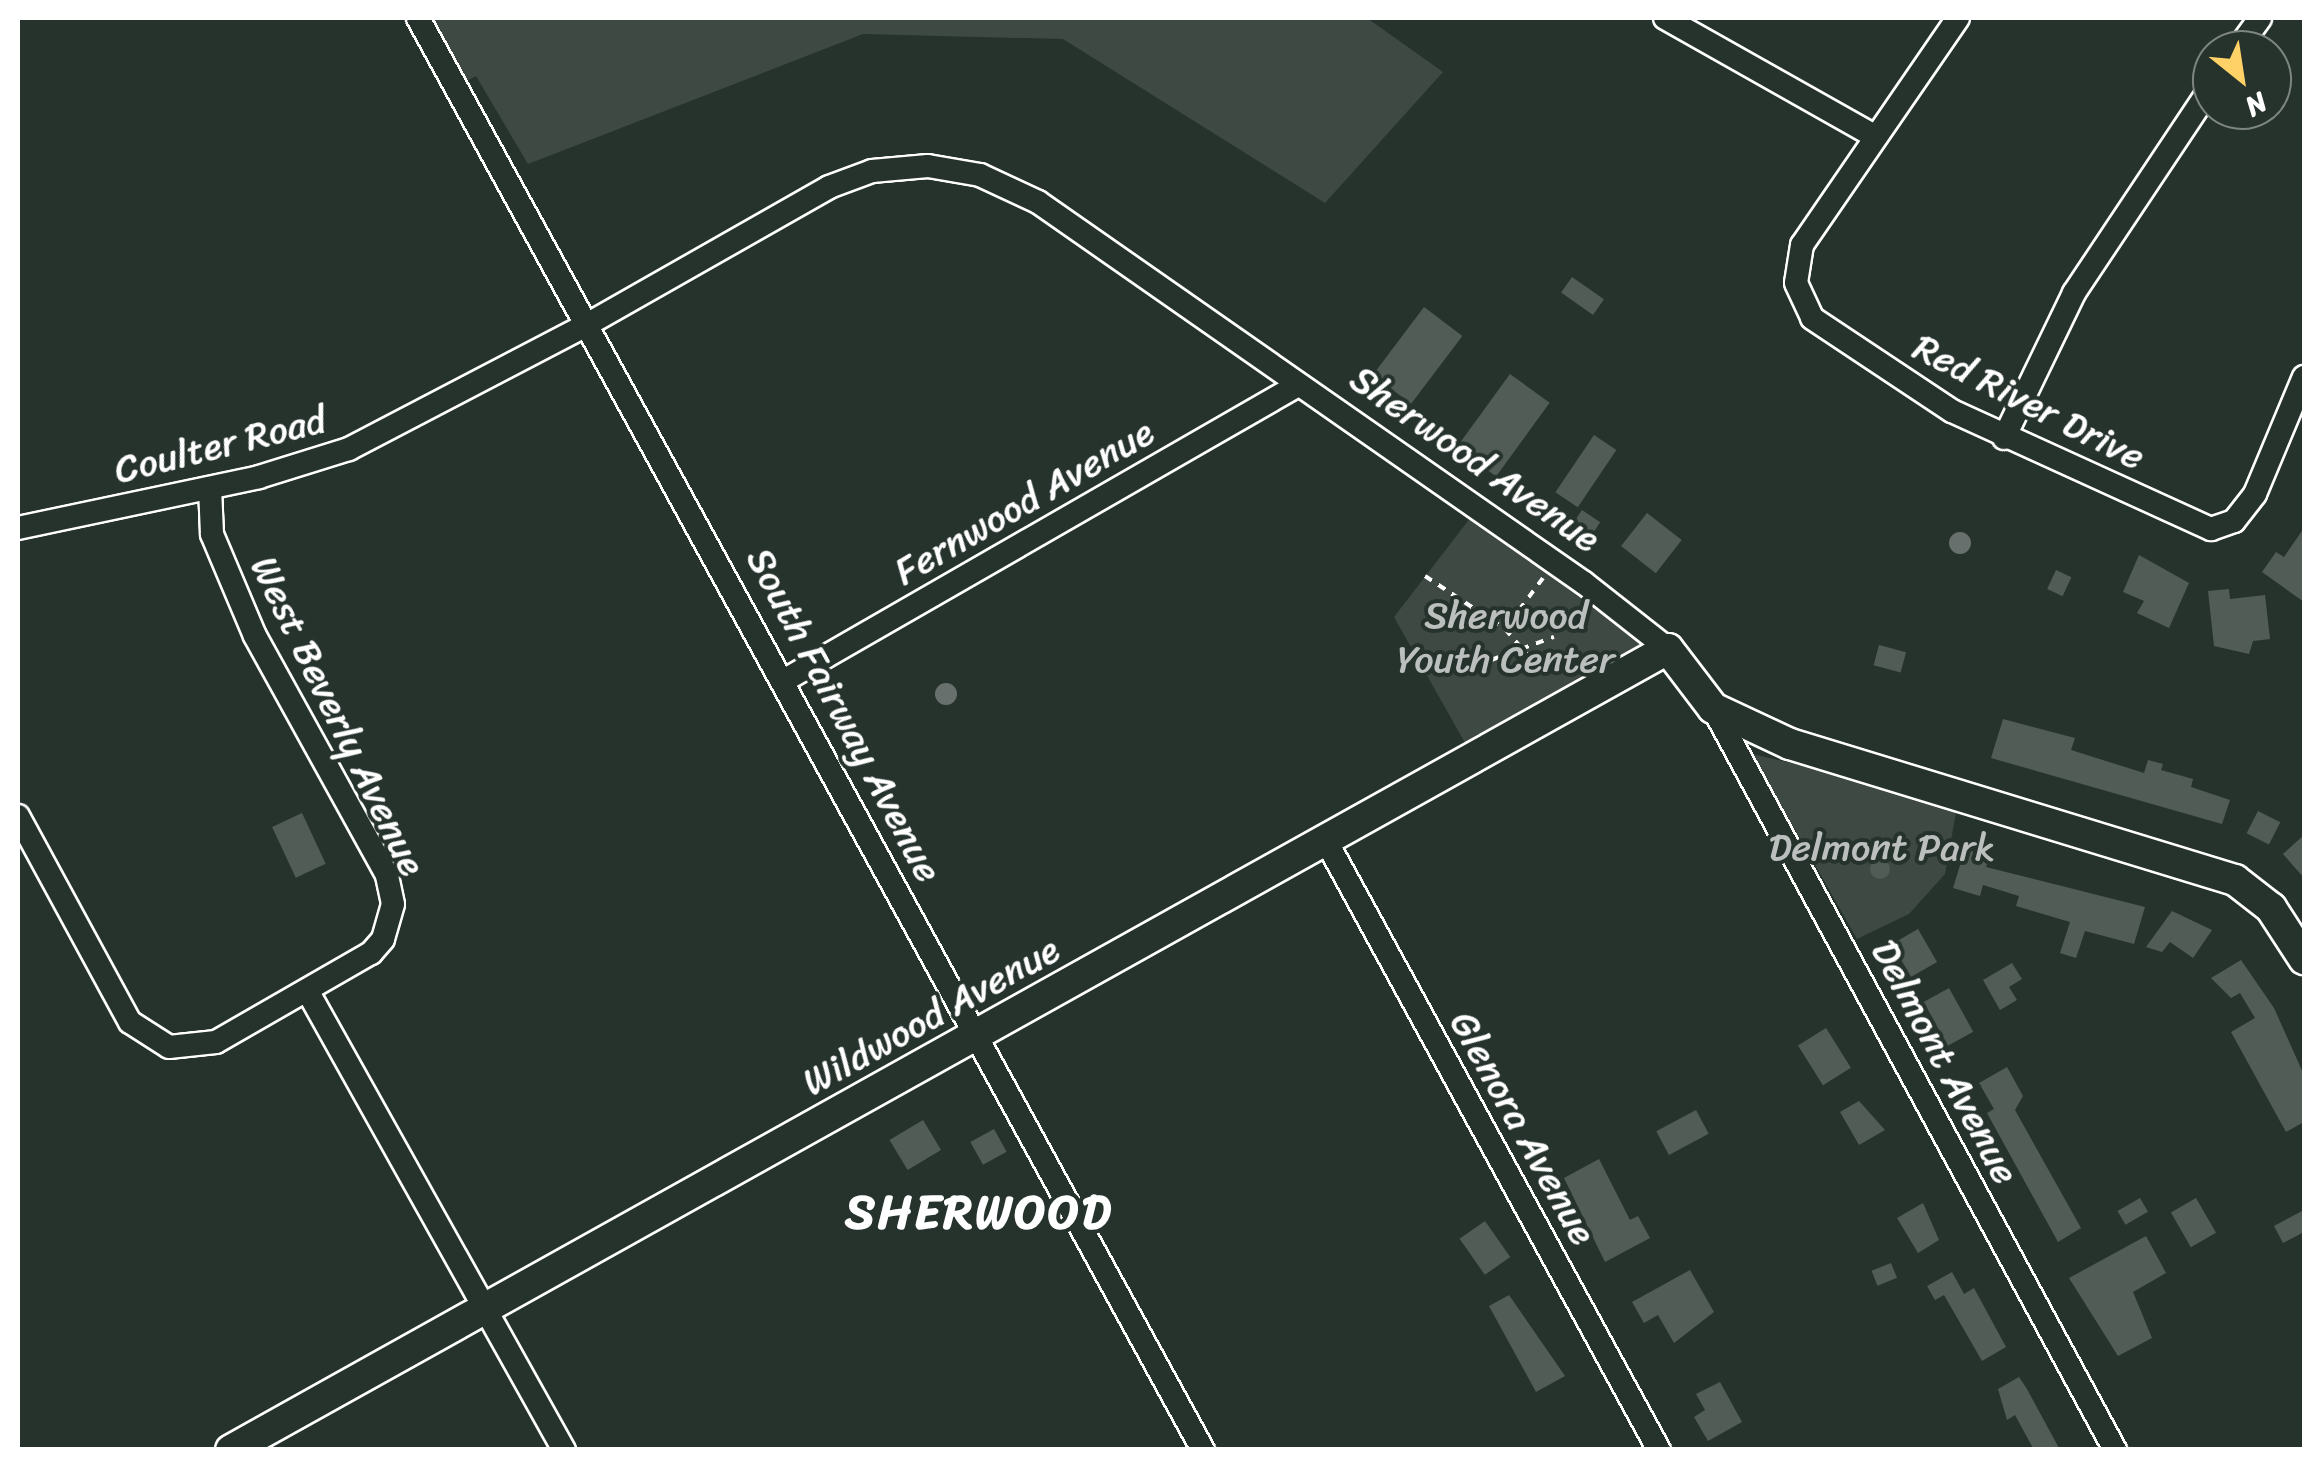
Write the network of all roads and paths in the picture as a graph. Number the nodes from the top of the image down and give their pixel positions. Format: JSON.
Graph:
{"nodes":[{"id":1,"x":418,"y":18,"type":"edge"},
{"id":2,"x":1665,"y":18,"type":"edge"},
{"id":3,"x":1958,"y":18,"type":"edge"},
{"id":4,"x":2192,"y":116,"type":"edge"},
{"id":5,"x":1874,"y":136,"type":"junction"},
{"id":6,"x":590,"y":323,"type":"junction"},
{"id":7,"x":2304,"y":378,"type":"edge"},
{"id":8,"x":1298,"y":385,"type":"junction"},
{"id":9,"x":2004,"y":438,"type":"junction"},
{"id":10,"x":210,"y":488,"type":"junction"},
{"id":11,"x":18,"y":528,"type":"edge"},
{"id":12,"x":1555,"y":563,"type":"junction"},
{"id":13,"x":1426,"y":576,"type":"dead end"},
{"id":14,"x":1505,"y":629,"type":"junction"},
{"id":15,"x":1554,"y":636,"type":"dead end"},
{"id":16,"x":1668,"y":649,"type":"junction"},
{"id":17,"x":1522,"y":650,"type":"junction"},
{"id":18,"x":1491,"y":660,"type":"dead end"},
{"id":19,"x":1546,"y":676,"type":"dead end"},
{"id":20,"x":785,"y":680,"type":"junction"},
{"id":21,"x":1713,"y":708,"type":"junction"},
{"id":22,"x":18,"y":816,"type":"edge"},
{"id":23,"x":1325,"y":840,"type":"junction"},
{"id":24,"x":2304,"y":959,"type":"edge"},
{"id":25,"x":308,"y":992,"type":"junction"},
{"id":26,"x":978,"y":1037,"type":"junction"},
{"id":27,"x":487,"y":1309,"type":"junction"},
{"id":28,"x":231,"y":1450,"type":"edge"},
{"id":29,"x":564,"y":1450,"type":"edge"},
{"id":30,"x":1203,"y":1450,"type":"edge"},
{"id":31,"x":1659,"y":1450,"type":"edge"},
{"id":32,"x":2115,"y":1450,"type":"edge"}],
"edges":[{"from":1,"to":6,"type":"street","name":"South Fairway Avenue"},
{"from":2,"to":5,"type":"street"},
{"from":3,"to":5,"type":"street","name":"Red River Drive"},
{"from":4,"to":9,"type":"street"},
{"from":5,"to":9,"type":"street","name":"Red River Drive"},
{"from":6,"to":8,"type":"street","name":"Sherwood Avenue"},
{"from":6,"to":10,"type":"street","name":"Coulter Road"},
{"from":6,"to":20,"type":"street","name":"South Fairway Avenue"},
{"from":7,"to":9,"type":"street","name":"Red River Drive"},
{"from":8,"to":12,"type":"street","name":"Sherwood Avenue"},
{"from":8,"to":20,"type":"street","name":"Fernwood Avenue"},
{"from":10,"to":11,"type":"street","name":"Coulter Road"},
{"from":10,"to":25,"type":"street","name":"West Beverly Avenue"},
{"from":12,"to":14,"type":"path"},
{"from":12,"to":16,"type":"street","name":"Sherwood Avenue"},
{"from":13,"to":14,"type":"path"},
{"from":14,"to":17,"type":"path"},
{"from":15,"to":17,"type":"path"},
{"from":16,"to":21,"type":"street","name":"Sherwood Avenue"},
{"from":16,"to":23,"type":"street","name":"Wildwood Avenue"},
{"from":17,"to":18,"type":"path"},
{"from":17,"to":19,"type":"path"},
{"from":20,"to":26,"type":"street","name":"South Fairway Avenue"},
{"from":21,"to":24,"type":"street","name":"Sherwood Avenue"},
{"from":21,"to":32,"type":"street","name":"Delmont Avenue"},
{"from":22,"to":25,"type":"street","name":"West Beverly Avenue"},
{"from":23,"to":26,"type":"street","name":"Wildwood Avenue"},
{"from":23,"to":31,"type":"street","name":"Glenora Avenue"},
{"from":25,"to":27,"type":"street"},
{"from":26,"to":27,"type":"street","name":"Wildwood Avenue"},
{"from":26,"to":30,"type":"street","name":"South Fairway Avenue"},
{"from":27,"to":28,"type":"street","name":"Wildwood Avenue"},
{"from":27,"to":29,"type":"street"}]}
